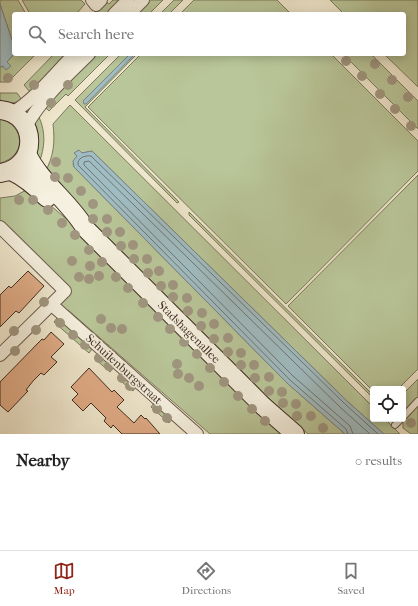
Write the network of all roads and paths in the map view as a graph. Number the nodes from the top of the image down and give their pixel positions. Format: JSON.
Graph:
{"nodes":[{"id":1,"x":92,"y":0,"type":"edge"},
{"id":2,"x":101,"y":0,"type":"edge"},
{"id":3,"x":128,"y":0,"type":"edge"},
{"id":4,"x":143,"y":0,"type":"edge"},
{"id":5,"x":116,"y":12,"type":"edge"},
{"id":6,"x":131,"y":12,"type":"edge"},
{"id":7,"x":72,"y":56,"type":"edge"},
{"id":8,"x":87,"y":56,"type":"edge"},
{"id":9,"x":6,"y":111,"type":"edge"},
{"id":10,"x":26,"y":126,"type":"junction"},
{"id":11,"x":27,"y":154,"type":"junction"},
{"id":12,"x":6,"y":172,"type":"edge"},
{"id":13,"x":0,"y":226,"type":"edge"},
{"id":14,"x":85,"y":228,"type":"junction"},
{"id":15,"x":52,"y":305,"type":"junction"},
{"id":16,"x":0,"y":356,"type":"edge"},
{"id":17,"x":418,"y":402,"type":"edge"},
{"id":18,"x":406,"y":414,"type":"edge"},
{"id":19,"x":398,"y":422,"type":"edge"},
{"id":20,"x":395,"y":425,"type":"dead end"},
{"id":21,"x":197,"y":434,"type":"edge"},
{"id":22,"x":295,"y":434,"type":"edge"}],
"edges":[{"from":1,"to":2,"type":"street"},
{"from":3,"to":5,"type":"street"},
{"from":4,"to":6,"type":"street"},
{"from":7,"to":9,"type":"street"},
{"from":8,"to":10,"type":"street"},
{"from":9,"to":10,"type":"main road"},
{"from":10,"to":11,"type":"main road"},
{"from":11,"to":12,"type":"main road"},
{"from":11,"to":14,"type":"main road","name":"Stadshagenallee"},
{"from":12,"to":14,"type":"main road","name":"Stadshagenallee"},
{"from":13,"to":15,"type":"street"},
{"from":14,"to":22,"type":"main road","name":"Stadshagenallee"},
{"from":15,"to":16,"type":"street"},
{"from":15,"to":21,"type":"street","name":"Schuilenburgstraat"},
{"from":17,"to":18,"type":"lane"},
{"from":19,"to":20,"type":"lane"}]}
